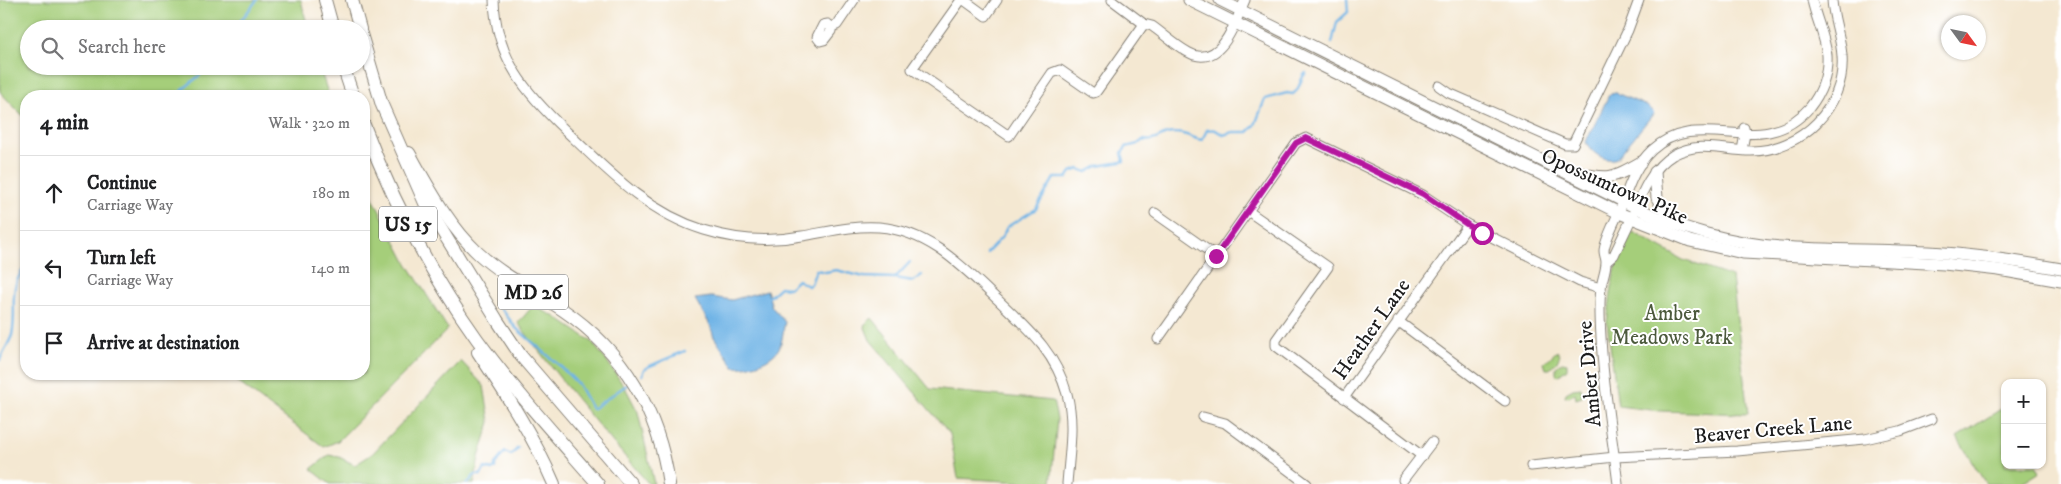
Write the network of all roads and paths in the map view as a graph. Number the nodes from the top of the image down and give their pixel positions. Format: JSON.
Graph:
{"nodes":[{"id":1,"x":325,"y":0,"type":"edge"},
{"id":2,"x":352,"y":0,"type":"edge"},
{"id":3,"x":494,"y":0,"type":"edge"},
{"id":4,"x":854,"y":0,"type":"edge"},
{"id":5,"x":963,"y":0,"type":"edge"},
{"id":6,"x":997,"y":0,"type":"edge"},
{"id":7,"x":1112,"y":0,"type":"edge"},
{"id":8,"x":1189,"y":0,"type":"edge"},
{"id":9,"x":1220,"y":0,"type":"edge"},
{"id":10,"x":1639,"y":0,"type":"edge"},
{"id":11,"x":1812,"y":0,"type":"edge"},
{"id":12,"x":1832,"y":0,"type":"edge"},
{"id":13,"x":1243,"y":5,"type":"edge"},
{"id":14,"x":331,"y":20,"type":"edge"},
{"id":15,"x":358,"y":20,"type":"edge"},
{"id":16,"x":1235,"y":22,"type":"junction"},
{"id":17,"x":1144,"y":24,"type":"junction"},
{"id":18,"x":831,"y":27,"type":"dead end"},
{"id":19,"x":370,"y":64,"type":"edge"},
{"id":20,"x":347,"y":75,"type":"edge"},
{"id":21,"x":1439,"y":86,"type":"dead end"},
{"id":22,"x":351,"y":90,"type":"edge"},
{"id":23,"x":382,"y":105,"type":"junction"},
{"id":24,"x":1744,"y":131,"type":"junction"},
{"id":25,"x":370,"y":139,"type":"edge"},
{"id":26,"x":1742,"y":150,"type":"junction"},
{"id":27,"x":1641,"y":162,"type":"junction"},
{"id":28,"x":1556,"y":168,"type":"junction"},
{"id":29,"x":1655,"y":172,"type":"junction"},
{"id":30,"x":1623,"y":201,"type":"junction"},
{"id":31,"x":1248,"y":211,"type":"junction"},
{"id":32,"x":1155,"y":213,"type":"dead end"},
{"id":33,"x":1619,"y":213,"type":"junction"},
{"id":34,"x":1633,"y":213,"type":"junction"},
{"id":35,"x":1673,"y":223,"type":"junction"},
{"id":36,"x":1468,"y":225,"type":"junction"},
{"id":37,"x":1216,"y":256,"type":"junction"},
{"id":38,"x":1606,"y":262,"type":"junction"},
{"id":39,"x":2061,"y":269,"type":"edge"},
{"id":40,"x":2061,"y":281,"type":"edge"},
{"id":41,"x":1601,"y":288,"type":"junction"},
{"id":42,"x":463,"y":318,"type":"junction"},
{"id":43,"x":1398,"y":322,"type":"junction"},
{"id":44,"x":1158,"y":339,"type":"dead end"},
{"id":45,"x":1344,"y":398,"type":"junction"},
{"id":46,"x":1505,"y":401,"type":"dead end"},
{"id":47,"x":1203,"y":417,"type":"dead end"},
{"id":48,"x":1932,"y":419,"type":"dead end"},
{"id":49,"x":1432,"y":442,"type":"dead end"},
{"id":50,"x":1422,"y":456,"type":"junction"},
{"id":51,"x":1615,"y":457,"type":"junction"},
{"id":52,"x":1531,"y":466,"type":"dead end"},
{"id":53,"x":1403,"y":480,"type":"dead end"},
{"id":54,"x":554,"y":484,"type":"edge"},
{"id":55,"x":598,"y":484,"type":"edge"},
{"id":56,"x":631,"y":484,"type":"edge"},
{"id":57,"x":669,"y":484,"type":"edge"},
{"id":58,"x":1067,"y":484,"type":"edge"},
{"id":59,"x":1307,"y":484,"type":"edge"},
{"id":60,"x":1618,"y":484,"type":"edge"}],
"edges":[{"from":1,"to":14,"type":"highway"},
{"from":2,"to":15,"type":"highway"},
{"from":3,"to":58,"type":"street"},
{"from":4,"to":18,"type":"street"},
{"from":5,"to":6,"type":"street"},
{"from":5,"to":17,"type":"street"},
{"from":7,"to":17,"type":"street"},
{"from":8,"to":16,"type":"main road","name":"Opossumtown Pike"},
{"from":9,"to":13,"type":"main road","name":"Opossumtown Pike"},
{"from":10,"to":21,"type":"street"},
{"from":11,"to":24,"type":"street","name":"Amber Drive"},
{"from":12,"to":26,"type":"street","name":"Amber Drive"},
{"from":13,"to":16,"type":"street"},
{"from":13,"to":28,"type":"main road","name":"Opossumtown Pike"},
{"from":16,"to":17,"type":"street"},
{"from":16,"to":33,"type":"main road","name":"Opossumtown Pike"},
{"from":19,"to":23,"type":"highway","number":"US 15"},
{"from":20,"to":22,"type":"highway"},
{"from":23,"to":56,"type":"highway","number":"US 15"},
{"from":23,"to":57,"type":"highway","number":"MD 26"},
{"from":24,"to":26,"type":"street"},
{"from":24,"to":27,"type":"street","name":"Amber Drive"},
{"from":25,"to":42,"type":"highway","number":"US 15"},
{"from":26,"to":29,"type":"street","name":"Amber Drive"},
{"from":27,"to":28,"type":"main road"},
{"from":27,"to":30,"type":"street","name":"Amber Drive"},
{"from":28,"to":30,"type":"main road","name":"Opossumtown Pike"},
{"from":29,"to":34,"type":"street","name":"Amber Drive"},
{"from":29,"to":35,"type":"main road"},
{"from":30,"to":33,"type":"street","name":"Amber Drive"},
{"from":30,"to":34,"type":"main road","name":"Opossumtown Pike"},
{"from":31,"to":36,"type":"street"},
{"from":31,"to":37,"type":"street"},
{"from":31,"to":45,"type":"street","name":"Heather Lane"},
{"from":32,"to":37,"type":"street"},
{"from":33,"to":34,"type":"main road","name":"Opossumtown Pike"},
{"from":33,"to":38,"type":"street","name":"Amber Drive"},
{"from":34,"to":35,"type":"main road","name":"Opossumtown Pike"},
{"from":34,"to":38,"type":"street","name":"Amber Drive"},
{"from":34,"to":40,"type":"main road","name":"Opossumtown Pike"},
{"from":35,"to":39,"type":"main road","name":"Opossumtown Pike"},
{"from":36,"to":41,"type":"street"},
{"from":36,"to":43,"type":"street","name":"Heather Lane"},
{"from":37,"to":44,"type":"street"},
{"from":38,"to":41,"type":"street","name":"Amber Drive"},
{"from":41,"to":51,"type":"street","name":"Amber Drive"},
{"from":42,"to":54,"type":"highway"},
{"from":42,"to":55,"type":"highway","number":"US 15"},
{"from":43,"to":45,"type":"street","name":"Heather Lane"},
{"from":43,"to":46,"type":"street"},
{"from":45,"to":50,"type":"street"},
{"from":47,"to":59,"type":"street"},
{"from":48,"to":51,"type":"street","name":"Beaver Creek Lane"},
{"from":49,"to":50,"type":"street"},
{"from":50,"to":53,"type":"street"},
{"from":51,"to":52,"type":"street","name":"Beaver Creek Lane"},
{"from":51,"to":60,"type":"street","name":"Amber Drive"}]}
